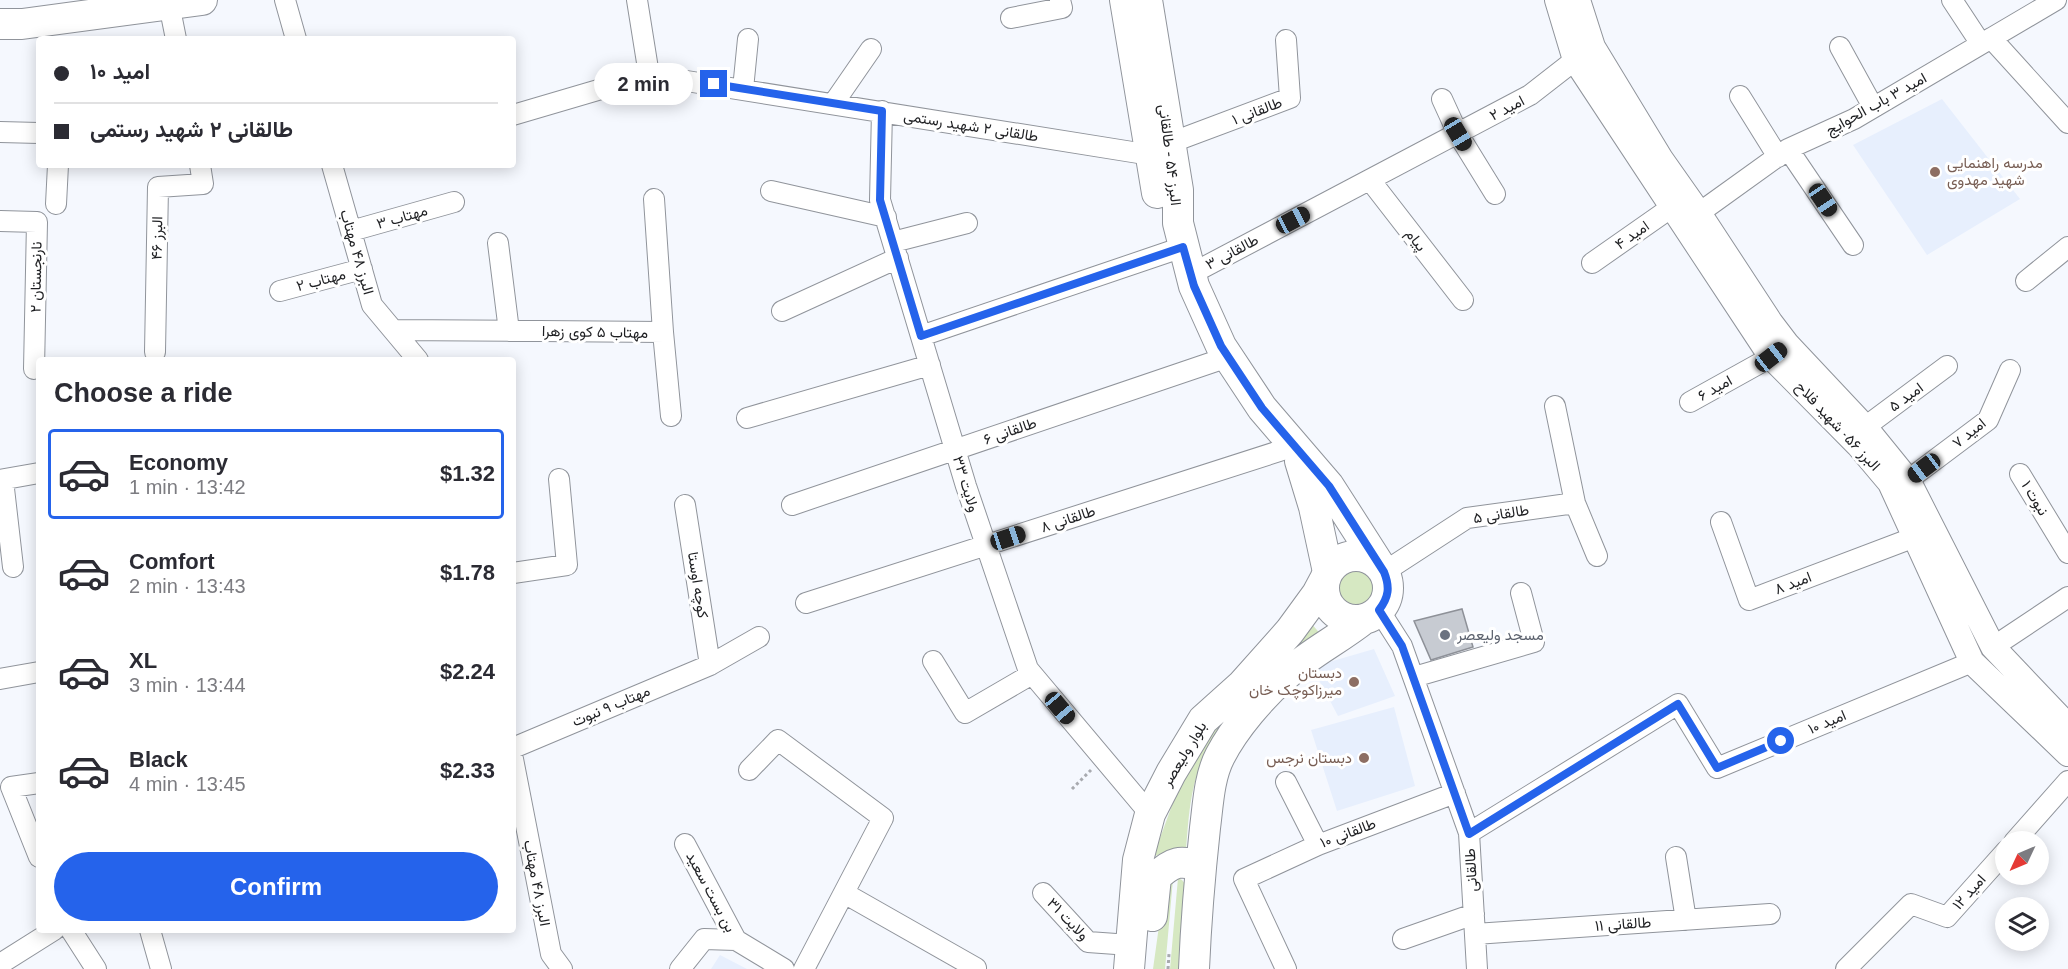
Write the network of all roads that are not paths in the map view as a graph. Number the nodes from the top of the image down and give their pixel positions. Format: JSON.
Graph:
{"nodes":[{"id":1,"x":202,"y":0,"type":"edge"},
{"id":2,"x":285,"y":0,"type":"edge"},
{"id":3,"x":637,"y":0,"type":"edge"},
{"id":4,"x":1060,"y":0,"type":"edge"},
{"id":5,"x":1125,"y":0,"type":"edge"},
{"id":6,"x":1147,"y":0,"type":"edge"},
{"id":7,"x":1557,"y":0,"type":"edge"},
{"id":8,"x":1578,"y":0,"type":"edge"},
{"id":9,"x":1952,"y":0,"type":"edge"},
{"id":10,"x":2056,"y":0,"type":"edge"},
{"id":11,"x":169,"y":4,"type":"junction"},
{"id":12,"x":1011,"y":18,"type":"dead end"},
{"id":13,"x":0,"y":24,"type":"edge"},
{"id":14,"x":175,"y":36,"type":"edge"},
{"id":15,"x":295,"y":36,"type":"edge"},
{"id":16,"x":748,"y":39,"type":"dead end"},
{"id":17,"x":1287,"y":40,"type":"dead end"},
{"id":18,"x":1986,"y":41,"type":"junction"},
{"id":19,"x":1840,"y":46,"type":"dead end"},
{"id":20,"x":871,"y":49,"type":"dead end"},
{"id":21,"x":1575,"y":60,"type":"junction"},
{"id":22,"x":649,"y":75,"type":"junction"},
{"id":23,"x":743,"y":89,"type":"junction"},
{"id":24,"x":1740,"y":96,"type":"dead end"},
{"id":25,"x":1442,"y":99,"type":"dead end"},
{"id":26,"x":833,"y":104,"type":"junction"},
{"id":27,"x":1873,"y":107,"type":"junction"},
{"id":28,"x":882,"y":111,"type":"junction"},
{"id":29,"x":516,"y":114,"type":"edge"},
{"id":30,"x":2068,"y":123,"type":"edge"},
{"id":31,"x":0,"y":132,"type":"edge"},
{"id":32,"x":36,"y":133,"type":"edge"},
{"id":33,"x":1458,"y":134,"type":"junction"},
{"id":34,"x":1161,"y":149,"type":"junction"},
{"id":35,"x":1783,"y":153,"type":"junction"},
{"id":36,"x":58,"y":168,"type":"edge"},
{"id":37,"x":200,"y":168,"type":"edge"},
{"id":38,"x":333,"y":168,"type":"edge"},
{"id":39,"x":1370,"y":180,"type":"junction"},
{"id":40,"x":771,"y":191,"type":"dead end"},
{"id":41,"x":1495,"y":194,"type":"dead end"},
{"id":42,"x":654,"y":199,"type":"dead end"},
{"id":43,"x":454,"y":202,"type":"dead end"},
{"id":44,"x":56,"y":204,"type":"dead end"},
{"id":45,"x":1672,"y":207,"type":"junction"},
{"id":46,"x":1699,"y":213,"type":"junction"},
{"id":47,"x":886,"y":217,"type":"junction"},
{"id":48,"x":0,"y":221,"type":"edge"},
{"id":49,"x":967,"y":223,"type":"dead end"},
{"id":50,"x":351,"y":231,"type":"junction"},
{"id":51,"x":498,"y":243,"type":"dead end"},
{"id":52,"x":1853,"y":244,"type":"dead end"},
{"id":53,"x":2068,"y":247,"type":"edge"},
{"id":54,"x":1184,"y":248,"type":"junction"},
{"id":55,"x":895,"y":250,"type":"junction"},
{"id":56,"x":1592,"y":263,"type":"dead end"},
{"id":57,"x":362,"y":269,"type":"junction"},
{"id":58,"x":2026,"y":282,"type":"dead end"},
{"id":59,"x":280,"y":291,"type":"dead end"},
{"id":60,"x":1463,"y":300,"type":"dead end"},
{"id":61,"x":782,"y":311,"type":"dead end"},
{"id":62,"x":393,"y":330,"type":"junction"},
{"id":63,"x":509,"y":331,"type":"junction"},
{"id":64,"x":663,"y":332,"type":"junction"},
{"id":65,"x":921,"y":336,"type":"junction"},
{"id":66,"x":1779,"y":351,"type":"junction"},
{"id":67,"x":155,"y":352,"type":"dead end"},
{"id":68,"x":416,"y":357,"type":"edge"},
{"id":69,"x":1228,"y":357,"type":"junction"},
{"id":70,"x":930,"y":364,"type":"junction"},
{"id":71,"x":1947,"y":366,"type":"dead end"},
{"id":72,"x":34,"y":369,"type":"dead end"},
{"id":73,"x":2010,"y":370,"type":"dead end"},
{"id":74,"x":1690,"y":402,"type":"dead end"},
{"id":75,"x":1555,"y":406,"type":"dead end"},
{"id":76,"x":672,"y":416,"type":"dead end"},
{"id":77,"x":747,"y":418,"type":"dead end"},
{"id":78,"x":1865,"y":427,"type":"junction"},
{"id":79,"x":1295,"y":446,"type":"junction"},
{"id":80,"x":955,"y":450,"type":"junction"},
{"id":81,"x":36,"y":474,"type":"edge"},
{"id":82,"x":2020,"y":474,"type":"dead end"},
{"id":83,"x":559,"y":479,"type":"dead end"},
{"id":84,"x":2,"y":480,"type":"edge"},
{"id":85,"x":1908,"y":480,"type":"junction"},
{"id":86,"x":1575,"y":503,"type":"junction"},
{"id":87,"x":686,"y":505,"type":"dead end"},
{"id":88,"x":792,"y":505,"type":"dead end"},
{"id":89,"x":1720,"y":522,"type":"dead end"},
{"id":90,"x":1915,"y":537,"type":"junction"},
{"id":91,"x":986,"y":545,"type":"junction"},
{"id":92,"x":2068,"y":553,"type":"edge"},
{"id":93,"x":1598,"y":556,"type":"dead end"},
{"id":94,"x":13,"y":567,"type":"dead end"},
{"id":95,"x":1384,"y":572,"type":"junction"},
{"id":96,"x":516,"y":573,"type":"edge"},
{"id":97,"x":1327,"y":576,"type":"junction"},
{"id":98,"x":1521,"y":593,"type":"dead end"},
{"id":99,"x":2068,"y":597,"type":"edge"},
{"id":100,"x":806,"y":603,"type":"dead end"},
{"id":101,"x":1372,"y":614,"type":"junction"},
{"id":102,"x":759,"y":638,"type":"dead end"},
{"id":103,"x":1993,"y":647,"type":"junction"},
{"id":104,"x":933,"y":661,"type":"dead end"},
{"id":105,"x":1972,"y":662,"type":"junction"},
{"id":106,"x":710,"y":665,"type":"junction"},
{"id":107,"x":36,"y":673,"type":"edge"},
{"id":108,"x":1032,"y":674,"type":"junction"},
{"id":109,"x":1414,"y":677,"type":"junction"},
{"id":110,"x":0,"y":679,"type":"edge"},
{"id":111,"x":2068,"y":726,"type":"edge"},
{"id":112,"x":516,"y":747,"type":"edge"},
{"id":113,"x":2068,"y":754,"type":"edge"},
{"id":114,"x":749,"y":770,"type":"dead end"},
{"id":115,"x":516,"y":774,"type":"edge"},
{"id":116,"x":2068,"y":781,"type":"edge"},
{"id":117,"x":1286,"y":782,"type":"dead end"},
{"id":118,"x":36,"y":783,"type":"edge"},
{"id":119,"x":1455,"y":793,"type":"junction"},
{"id":120,"x":1150,"y":814,"type":"junction"},
{"id":121,"x":2024,"y":831,"type":"edge"},
{"id":122,"x":1469,"y":834,"type":"junction"},
{"id":123,"x":685,"y":844,"type":"dead end"},
{"id":124,"x":1318,"y":845,"type":"junction"},
{"id":125,"x":36,"y":849,"type":"edge"},
{"id":126,"x":1676,"y":857,"type":"dead end"},
{"id":127,"x":1995,"y":863,"type":"edge"},
{"id":128,"x":1201,"y":866,"type":"junction"},
{"id":129,"x":844,"y":893,"type":"junction"},
{"id":130,"x":1043,"y":893,"type":"dead end"},
{"id":131,"x":1474,"y":914,"type":"junction"},
{"id":132,"x":1770,"y":914,"type":"dead end"},
{"id":133,"x":1686,"y":920,"type":"junction"},
{"id":134,"x":49,"y":933,"type":"edge"},
{"id":135,"x":73,"y":933,"type":"edge"},
{"id":136,"x":151,"y":933,"type":"edge"},
{"id":137,"x":1475,"y":934,"type":"junction"},
{"id":138,"x":1403,"y":939,"type":"dead end"},
{"id":139,"x":736,"y":940,"type":"junction"},
{"id":140,"x":1135,"y":961,"type":"edge"},
{"id":141,"x":0,"y":964,"type":"edge"},
{"id":142,"x":1197,"y":964,"type":"edge"},
{"id":143,"x":976,"y":968,"type":"edge"},
{"id":144,"x":96,"y":969,"type":"edge"},
{"id":145,"x":161,"y":969,"type":"edge"},
{"id":146,"x":562,"y":969,"type":"edge"},
{"id":147,"x":680,"y":969,"type":"edge"},
{"id":148,"x":784,"y":969,"type":"edge"},
{"id":149,"x":804,"y":969,"type":"edge"},
{"id":150,"x":1286,"y":969,"type":"edge"},
{"id":151,"x":1477,"y":969,"type":"edge"},
{"id":152,"x":1846,"y":969,"type":"edge"}],
"edges":[{"from":1,"to":11,"type":"main road"},
{"from":2,"to":15,"type":"street"},
{"from":3,"to":22,"type":"street"},
{"from":4,"to":12,"type":"street"},
{"from":5,"to":34,"type":"main road","name":"البرز ۵۴ - طالقانی"},
{"from":6,"to":34,"type":"main road","name":"البرز ۵۴ - طالقانی"},
{"from":7,"to":21,"type":"street","name":"البرز ۵۶- شهید فلاح"},
{"from":8,"to":46,"type":"street","name":"البرز ۵۶- شهید فلاح"},
{"from":9,"to":18,"type":"street"},
{"from":10,"to":18,"type":"street","name":"امید ۳ باب الحوایج"},
{"from":11,"to":13,"type":"main road"},
{"from":11,"to":14,"type":"street"},
{"from":16,"to":23,"type":"street"},
{"from":17,"to":34,"type":"street","name":"طالقانی ۱"},
{"from":18,"to":27,"type":"street","name":"امید ۳ باب الحوایج"},
{"from":18,"to":30,"type":"street"},
{"from":19,"to":27,"type":"street"},
{"from":20,"to":26,"type":"street"},
{"from":21,"to":33,"type":"street","name":"امید ۲"},
{"from":21,"to":45,"type":"street","name":"البرز ۵۶- شهید فلاح"},
{"from":22,"to":23,"type":"street","name":"طالقانی ۲ شهید رستمی"},
{"from":22,"to":29,"type":"street"},
{"from":23,"to":26,"type":"street","name":"طالقانی ۲ شهید رستمی"},
{"from":24,"to":35,"type":"street"},
{"from":25,"to":33,"type":"street"},
{"from":26,"to":28,"type":"street","name":"طالقانی ۲ شهید رستمی"},
{"from":27,"to":35,"type":"street","name":"امید ۳ باب الحوایج"},
{"from":28,"to":34,"type":"street","name":"طالقانی ۲ شهید رستمی"},
{"from":28,"to":47,"type":"street","name":"ولایت ٣۳"},
{"from":31,"to":32,"type":"street"},
{"from":33,"to":39,"type":"street","name":"امید ۲"},
{"from":33,"to":41,"type":"street"},
{"from":34,"to":54,"type":"main road","name":"البرز ۵۴ - طالقانی"},
{"from":35,"to":46,"type":"street","name":"امید ۳ باب الحوایج"},
{"from":35,"to":52,"type":"street"},
{"from":36,"to":44,"type":"street"},
{"from":37,"to":67,"type":"street","name":"البرز ۴۶"},
{"from":38,"to":50,"type":"street","name":"البرز ۴۸ مهتاب"},
{"from":39,"to":54,"type":"street","name":"طالقانی ۳"},
{"from":39,"to":60,"type":"street","name":"پیام"},
{"from":40,"to":47,"type":"street"},
{"from":42,"to":64,"type":"street","name":"مهتاب ۵ کوی زهرا"},
{"from":43,"to":50,"type":"street","name":"مهتاب ۳"},
{"from":45,"to":56,"type":"street","name":"امید ۴"},
{"from":45,"to":66,"type":"street","name":"البرز ۵۶- شهید فلاح"},
{"from":46,"to":66,"type":"street","name":"البرز ۵۶- شهید فلاح"},
{"from":47,"to":55,"type":"street","name":"ولایت ٣۳"},
{"from":48,"to":72,"type":"street","name":"نارنجستان ۲"},
{"from":49,"to":55,"type":"street"},
{"from":50,"to":57,"type":"street","name":"البرز ۴۸ مهتاب"},
{"from":51,"to":63,"type":"street"},
{"from":53,"to":58,"type":"street"},
{"from":54,"to":65,"type":"street","name":"طالقانی ۳"},
{"from":54,"to":69,"type":"main road"},
{"from":55,"to":61,"type":"street"},
{"from":55,"to":65,"type":"street","name":"ولایت ٣۳"},
{"from":57,"to":59,"type":"street","name":"مهتاب ۲"},
{"from":57,"to":62,"type":"street","name":"البرز ۴۸ مهتاب"},
{"from":62,"to":63,"type":"street","name":"مهتاب ۵ کوی زهرا"},
{"from":62,"to":68,"type":"street","name":"البرز ۴۸ مهتاب"},
{"from":63,"to":64,"type":"street","name":"مهتاب ۵ کوی زهرا"},
{"from":64,"to":76,"type":"street"},
{"from":65,"to":70,"type":"street","name":"ولایت ٣۳"},
{"from":66,"to":74,"type":"street","name":"امید ۶"},
{"from":66,"to":78,"type":"street","name":"البرز ۵۶- شهید فلاح"},
{"from":66,"to":90,"type":"street","name":"البرز ۵۶- شهید فلاح"},
{"from":69,"to":79,"type":"main road"},
{"from":69,"to":80,"type":"street","name":"طالقانی ۶"},
{"from":70,"to":77,"type":"street"},
{"from":70,"to":80,"type":"street","name":"ولایت ٣۳"},
{"from":71,"to":78,"type":"street","name":"امید ۵"},
{"from":73,"to":85,"type":"street","name":"امید ۷"},
{"from":75,"to":86,"type":"street"},
{"from":78,"to":85,"type":"street","name":"البرز ۵۶- شهید فلاح"},
{"from":79,"to":91,"type":"street","name":"طالقانی ۸"},
{"from":79,"to":95,"type":"main road"},
{"from":79,"to":97,"type":"main road"},
{"from":80,"to":88,"type":"street","name":"طالقانی ۶"},
{"from":80,"to":91,"type":"street","name":"ولایت ٣۳"},
{"from":81,"to":84,"type":"street"},
{"from":82,"to":92,"type":"street","name":"نبوت ۱"},
{"from":83,"to":96,"type":"street"},
{"from":84,"to":94,"type":"street"},
{"from":85,"to":103,"type":"street","name":"البرز ۵۶- شهید فلاح"},
{"from":86,"to":93,"type":"street"},
{"from":86,"to":95,"type":"street","name":"طالقانی ۵"},
{"from":87,"to":106,"type":"street","name":"کوچه اوستا"},
{"from":89,"to":90,"type":"street","name":"امید ۸"},
{"from":90,"to":105,"type":"street","name":"البرز ۵۶- شهید فلاح"},
{"from":91,"to":100,"type":"street","name":"طالقانی ۸"},
{"from":91,"to":108,"type":"street","name":"ولایت ٣۳"},
{"from":95,"to":97,"type":"main road"},
{"from":95,"to":101,"type":"main road"},
{"from":97,"to":101,"type":"main road"},
{"from":97,"to":120,"type":"main road","name":"بلوار ولیعصر"},
{"from":98,"to":109,"type":"street"},
{"from":99,"to":103,"type":"street"},
{"from":101,"to":109,"type":"street","name":"طالقانی"},
{"from":101,"to":128,"type":"main road"},
{"from":102,"to":106,"type":"street","name":"مهتاب ۹ نبوت"},
{"from":103,"to":111,"type":"street","name":"البرز ۵۶- شهید فلاح"},
{"from":104,"to":108,"type":"street"},
{"from":105,"to":113,"type":"street","name":"البرز ۵۶- شهید فلاح"},
{"from":105,"to":122,"type":"street","name":"امید ۱۰"},
{"from":106,"to":112,"type":"street","name":"مهتاب ۹ نبوت"},
{"from":107,"to":110,"type":"street"},
{"from":108,"to":120,"type":"street","name":"ولایت ٣۳"},
{"from":109,"to":119,"type":"street","name":"طالقانی"},
{"from":114,"to":129,"type":"street"},
{"from":115,"to":146,"type":"street","name":"البرز ۴۸ مهتاب"},
{"from":116,"to":121,"type":"street"},
{"from":117,"to":124,"type":"street"},
{"from":118,"to":125,"type":"street"},
{"from":119,"to":122,"type":"street","name":"طالقانی"},
{"from":119,"to":124,"type":"street","name":"طالقانی ۱۰"},
{"from":120,"to":140,"type":"main road","name":"بلوار ولیعصر"},
{"from":122,"to":131,"type":"street","name":"طالقانی"},
{"from":123,"to":139,"type":"street","name":"بن بست سعید"},
{"from":124,"to":150,"type":"street","name":"طالقانی ۱۰"},
{"from":126,"to":133,"type":"street"},
{"from":127,"to":152,"type":"street","name":"امید ۱۲"},
{"from":128,"to":140,"type":"main road"},
{"from":128,"to":142,"type":"main road"},
{"from":129,"to":143,"type":"street"},
{"from":129,"to":149,"type":"street"},
{"from":130,"to":140,"type":"street","name":"ولایت ۳۱"},
{"from":131,"to":137,"type":"street","name":"طالقانی"},
{"from":131,"to":138,"type":"street"},
{"from":132,"to":133,"type":"street","name":"طالقانی ۱۱"},
{"from":133,"to":137,"type":"street","name":"طالقانی ۱۱"},
{"from":134,"to":141,"type":"street"},
{"from":135,"to":144,"type":"street"},
{"from":136,"to":145,"type":"street"},
{"from":137,"to":151,"type":"street","name":"طالقانی"},
{"from":139,"to":147,"type":"street"},
{"from":139,"to":148,"type":"street"}]}
